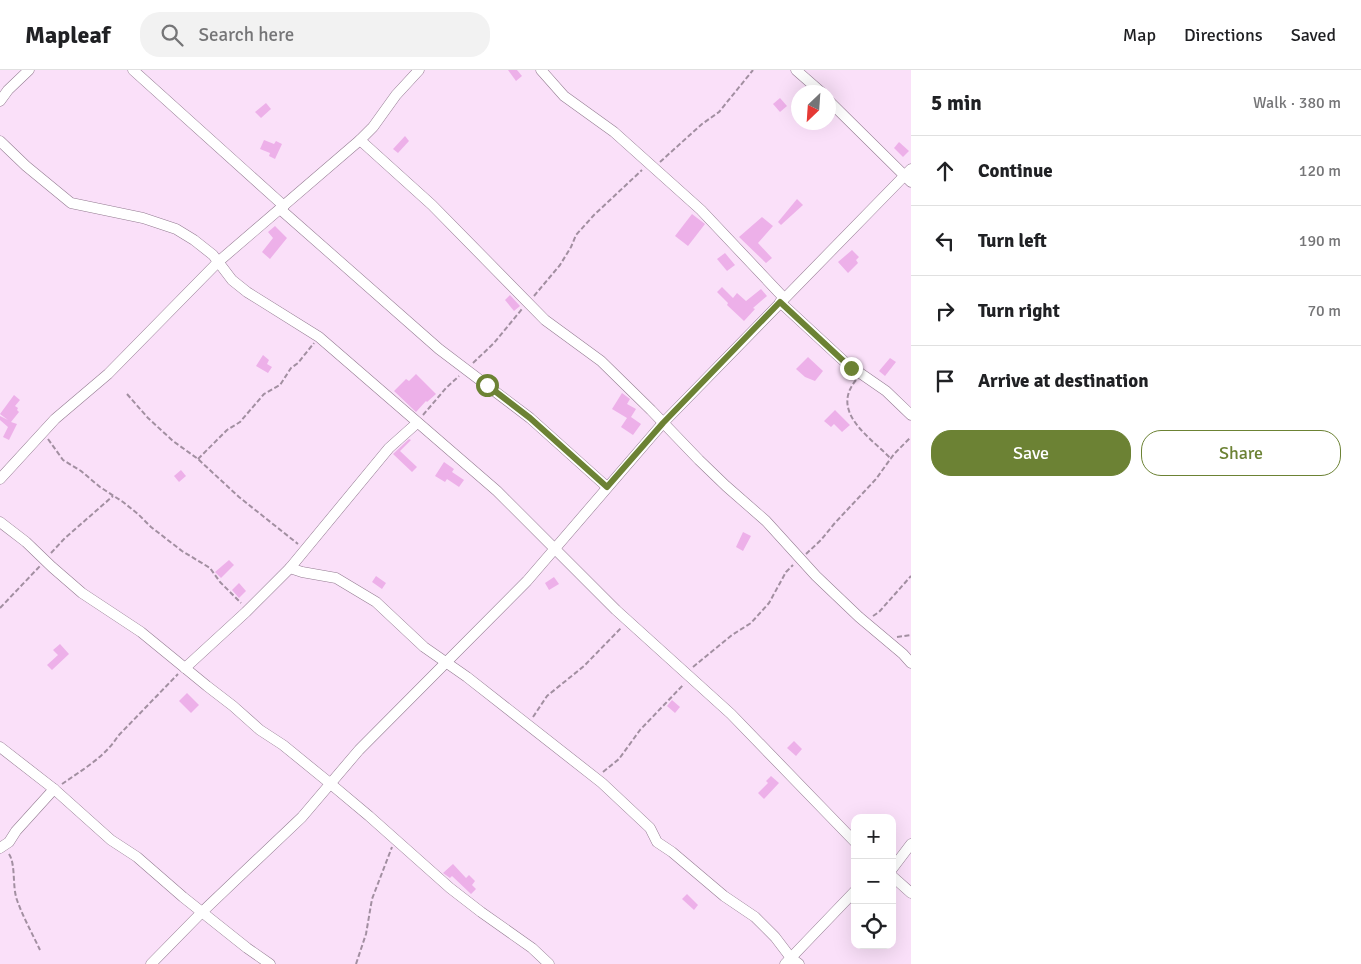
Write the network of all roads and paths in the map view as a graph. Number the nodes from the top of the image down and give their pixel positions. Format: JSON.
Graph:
{"nodes":[{"id":1,"x":29,"y":70,"type":"edge"},
{"id":2,"x":133,"y":70,"type":"edge"},
{"id":3,"x":419,"y":70,"type":"edge"},
{"id":4,"x":541,"y":70,"type":"edge"},
{"id":5,"x":754,"y":70,"type":"edge"},
{"id":6,"x":796,"y":70,"type":"edge"},
{"id":7,"x":813,"y":85,"type":"edge"},
{"id":8,"x":0,"y":101,"type":"edge"},
{"id":9,"x":836,"y":108,"type":"edge"},
{"id":10,"x":360,"y":140,"type":"junction"},
{"id":11,"x":0,"y":141,"type":"edge"},
{"id":12,"x":654,"y":167,"type":"junction"},
{"id":13,"x":909,"y":176,"type":"edge"},
{"id":14,"x":282,"y":207,"type":"junction"},
{"id":15,"x":218,"y":262,"type":"junction"},
{"id":16,"x":782,"y":300,"type":"junction"},
{"id":17,"x":528,"y":303,"type":"junction"},
{"id":18,"x":319,"y":337,"type":"junction"},
{"id":19,"x":465,"y":370,"type":"junction"},
{"id":20,"x":862,"y":374,"type":"junction"},
{"id":21,"x":127,"y":394,"type":"dead end"},
{"id":22,"x":911,"y":415,"type":"edge"},
{"id":23,"x":418,"y":422,"type":"junction"},
{"id":24,"x":663,"y":423,"type":"junction"},
{"id":25,"x":43,"y":432,"type":"junction"},
{"id":26,"x":911,"y":437,"type":"edge"},
{"id":27,"x":198,"y":459,"type":"junction"},
{"id":28,"x":891,"y":459,"type":"junction"},
{"id":29,"x":0,"y":479,"type":"edge"},
{"id":30,"x":607,"y":487,"type":"junction"},
{"id":31,"x":113,"y":496,"type":"junction"},
{"id":32,"x":0,"y":522,"type":"edge"},
{"id":33,"x":555,"y":548,"type":"junction"},
{"id":34,"x":305,"y":550,"type":"junction"},
{"id":35,"x":800,"y":559,"type":"junction"},
{"id":36,"x":45,"y":560,"type":"junction"},
{"id":37,"x":290,"y":568,"type":"junction"},
{"id":38,"x":911,"y":576,"type":"edge"},
{"id":39,"x":0,"y":608,"type":"edge"},
{"id":40,"x":248,"y":610,"type":"junction"},
{"id":41,"x":628,"y":621,"type":"junction"},
{"id":42,"x":865,"y":622,"type":"junction"},
{"id":43,"x":446,"y":662,"type":"junction"},
{"id":44,"x":911,"y":664,"type":"edge"},
{"id":45,"x":185,"y":668,"type":"junction"},
{"id":46,"x":688,"y":675,"type":"junction"},
{"id":47,"x":528,"y":725,"type":"junction"},
{"id":48,"x":0,"y":748,"type":"edge"},
{"id":49,"x":596,"y":778,"type":"junction"},
{"id":50,"x":330,"y":784,"type":"junction"},
{"id":51,"x":54,"y":790,"type":"junction"},
{"id":52,"x":851,"y":838,"type":"edge"},
{"id":53,"x":395,"y":839,"type":"junction"},
{"id":54,"x":911,"y":844,"type":"edge"},
{"id":55,"x":2,"y":847,"type":"edge"},
{"id":56,"x":896,"y":864,"type":"edge"},
{"id":57,"x":896,"y":880,"type":"edge"},
{"id":58,"x":911,"y":893,"type":"edge"},
{"id":59,"x":851,"y":896,"type":"edge"},
{"id":60,"x":202,"y":912,"type":"junction"},
{"id":61,"x":40,"y":950,"type":"dead end"},
{"id":62,"x":792,"y":962,"type":"edge"},
{"id":63,"x":151,"y":964,"type":"edge"},
{"id":64,"x":270,"y":964,"type":"edge"},
{"id":65,"x":356,"y":964,"type":"edge"},
{"id":66,"x":549,"y":964,"type":"edge"}],
"edges":[{"from":1,"to":8,"type":"street"},
{"from":2,"to":14,"type":"street"},
{"from":3,"to":10,"type":"street"},
{"from":4,"to":12,"type":"street"},
{"from":5,"to":12,"type":"path"},
{"from":6,"to":7,"type":"street"},
{"from":9,"to":13,"type":"street"},
{"from":10,"to":14,"type":"street"},
{"from":10,"to":17,"type":"street"},
{"from":11,"to":15,"type":"street"},
{"from":12,"to":16,"type":"street"},
{"from":12,"to":17,"type":"path"},
{"from":13,"to":16,"type":"street"},
{"from":14,"to":15,"type":"street"},
{"from":14,"to":19,"type":"street"},
{"from":15,"to":18,"type":"street"},
{"from":15,"to":25,"type":"street"},
{"from":16,"to":20,"type":"street"},
{"from":16,"to":24,"type":"street"},
{"from":17,"to":19,"type":"path"},
{"from":17,"to":24,"type":"street"},
{"from":18,"to":23,"type":"street"},
{"from":18,"to":27,"type":"path"},
{"from":19,"to":23,"type":"path"},
{"from":19,"to":30,"type":"street"},
{"from":20,"to":22,"type":"street"},
{"from":20,"to":28,"type":"path"},
{"from":21,"to":27,"type":"path"},
{"from":23,"to":33,"type":"street"},
{"from":23,"to":34,"type":"street"},
{"from":24,"to":30,"type":"street"},
{"from":24,"to":35,"type":"street"},
{"from":25,"to":29,"type":"street"},
{"from":25,"to":31,"type":"path"},
{"from":26,"to":28,"type":"path"},
{"from":27,"to":34,"type":"path"},
{"from":28,"to":35,"type":"path"},
{"from":30,"to":33,"type":"street"},
{"from":31,"to":36,"type":"path"},
{"from":31,"to":40,"type":"path"},
{"from":32,"to":36,"type":"street"},
{"from":33,"to":41,"type":"street"},
{"from":33,"to":43,"type":"street"},
{"from":34,"to":37,"type":"street"},
{"from":35,"to":42,"type":"street"},
{"from":35,"to":46,"type":"path"},
{"from":36,"to":39,"type":"path"},
{"from":36,"to":45,"type":"street"},
{"from":37,"to":40,"type":"street"},
{"from":37,"to":43,"type":"street"},
{"from":38,"to":42,"type":"path"},
{"from":40,"to":45,"type":"street"},
{"from":41,"to":46,"type":"street"},
{"from":41,"to":47,"type":"path"},
{"from":42,"to":44,"type":"street"},
{"from":43,"to":47,"type":"street"},
{"from":43,"to":50,"type":"street"},
{"from":45,"to":50,"type":"street"},
{"from":45,"to":51,"type":"path"},
{"from":46,"to":49,"type":"path"},
{"from":46,"to":52,"type":"street"},
{"from":47,"to":49,"type":"street"},
{"from":48,"to":51,"type":"street"},
{"from":49,"to":62,"type":"street"},
{"from":50,"to":53,"type":"street"},
{"from":50,"to":60,"type":"street"},
{"from":51,"to":55,"type":"street"},
{"from":51,"to":60,"type":"street"},
{"from":53,"to":65,"type":"path"},
{"from":53,"to":66,"type":"street"},
{"from":54,"to":56,"type":"street"},
{"from":55,"to":61,"type":"path"},
{"from":57,"to":58,"type":"street"},
{"from":59,"to":62,"type":"street"},
{"from":60,"to":63,"type":"street"},
{"from":60,"to":64,"type":"street"}]}
